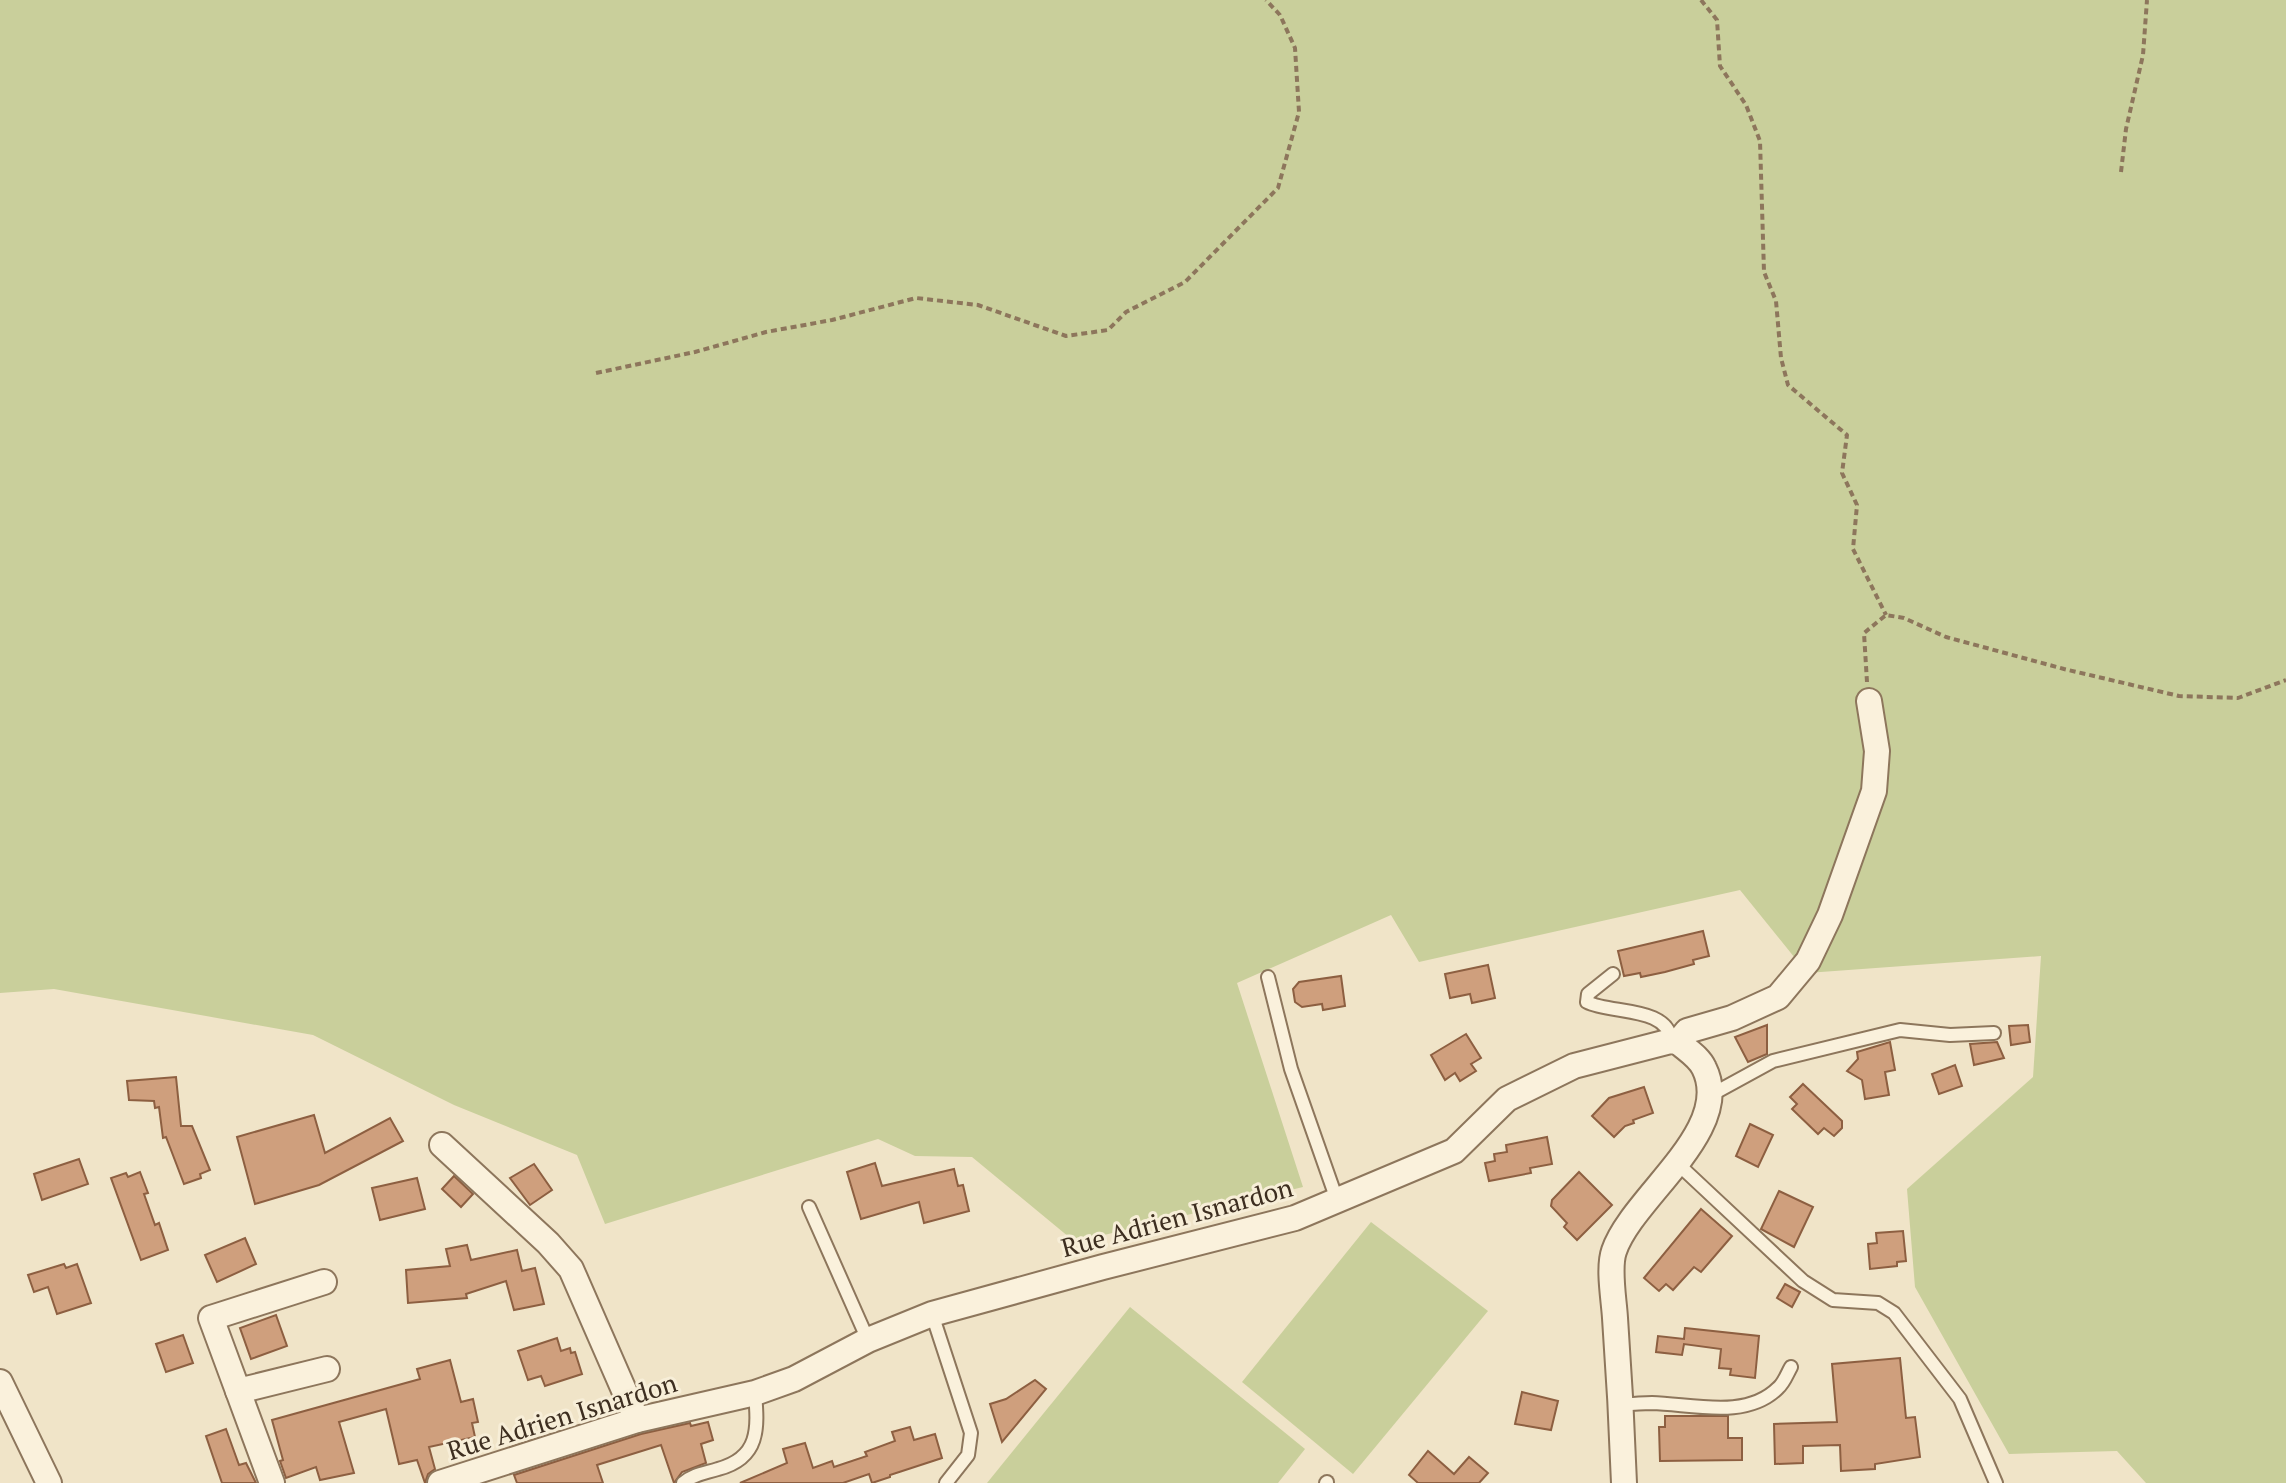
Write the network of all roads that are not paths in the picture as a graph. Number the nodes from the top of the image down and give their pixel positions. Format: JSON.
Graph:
{"nodes":[{"id":1,"x":1869,"y":701,"type":"road end"},
{"id":2,"x":1613,"y":974,"type":"dead end"},
{"id":3,"x":1268,"y":977,"type":"dead end"},
{"id":4,"x":1994,"y":1033,"type":"dead end"},
{"id":5,"x":1675,"y":1042,"type":"junction"},
{"id":6,"x":1709,"y":1096,"type":"junction"},
{"id":7,"x":442,"y":1145,"type":"dead end"},
{"id":8,"x":1678,"y":1164,"type":"junction"},
{"id":9,"x":1337,"y":1200,"type":"junction"},
{"id":10,"x":809,"y":1207,"type":"dead end"},
{"id":11,"x":324,"y":1282,"type":"dead end"},
{"id":12,"x":932,"y":1314,"type":"junction"},
{"id":13,"x":868,"y":1340,"type":"junction"},
{"id":14,"x":1791,"y":1367,"type":"dead end"},
{"id":15,"x":327,"y":1369,"type":"dead end"},
{"id":16,"x":0,"y":1382,"type":"edge"},
{"id":17,"x":238,"y":1391,"type":"junction"},
{"id":18,"x":755,"y":1393,"type":"junction"},
{"id":19,"x":1621,"y":1405,"type":"junction"},
{"id":20,"x":637,"y":1420,"type":"junction"},
{"id":21,"x":49,"y":1483,"type":"edge"},
{"id":22,"x":272,"y":1483,"type":"edge"},
{"id":23,"x":440,"y":1483,"type":"edge"},
{"id":24,"x":683,"y":1483,"type":"edge"},
{"id":25,"x":946,"y":1483,"type":"edge"},
{"id":26,"x":1624,"y":1483,"type":"edge"},
{"id":27,"x":1996,"y":1483,"type":"edge"}],
"edges":[{"from":1,"to":5,"type":"street","name":"Rue Adrien Isnardon"},
{"from":2,"to":5,"type":"lane"},
{"from":3,"to":9,"type":"lane"},
{"from":4,"to":6,"type":"lane"},
{"from":5,"to":6,"type":"street"},
{"from":5,"to":9,"type":"street","name":"Rue Adrien Isnardon"},
{"from":6,"to":8,"type":"street"},
{"from":7,"to":20,"type":"street"},
{"from":8,"to":19,"type":"street"},
{"from":8,"to":27,"type":"lane"},
{"from":9,"to":12,"type":"street","name":"Rue Adrien Isnardon"},
{"from":10,"to":13,"type":"lane"},
{"from":11,"to":17,"type":"street"},
{"from":12,"to":13,"type":"street","name":"Rue Adrien Isnardon"},
{"from":12,"to":25,"type":"lane"},
{"from":13,"to":18,"type":"street","name":"Rue Adrien Isnardon"},
{"from":14,"to":19,"type":"lane"},
{"from":15,"to":17,"type":"street"},
{"from":16,"to":21,"type":"street"},
{"from":17,"to":22,"type":"street"},
{"from":18,"to":20,"type":"street","name":"Rue Adrien Isnardon"},
{"from":18,"to":24,"type":"lane"},
{"from":19,"to":26,"type":"street"},
{"from":20,"to":23,"type":"street","name":"Rue Adrien Isnardon"}]}
